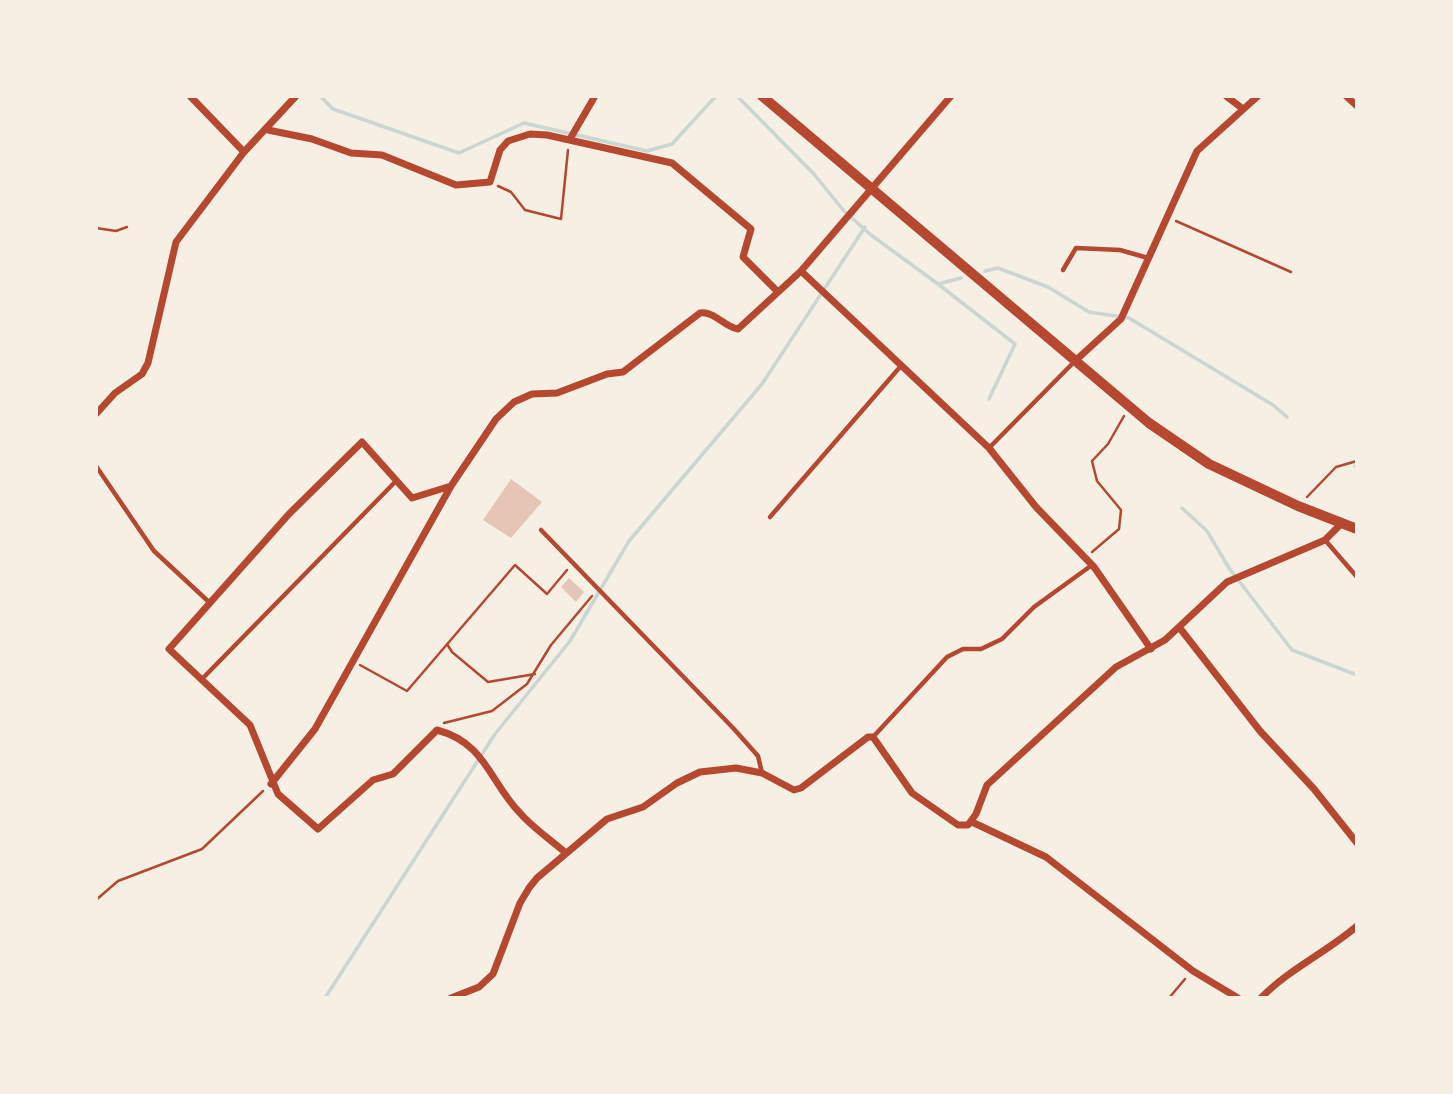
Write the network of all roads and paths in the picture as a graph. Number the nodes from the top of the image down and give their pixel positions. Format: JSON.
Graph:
{"nodes":[{"id":1,"x":190,"y":96,"type":"edge"},
{"id":2,"x":296,"y":96,"type":"edge"},
{"id":3,"x":595,"y":96,"type":"edge"},
{"id":4,"x":762,"y":96,"type":"edge"},
{"id":5,"x":951,"y":96,"type":"edge"},
{"id":6,"x":1226,"y":96,"type":"edge"},
{"id":7,"x":1258,"y":96,"type":"edge"},
{"id":8,"x":1346,"y":96,"type":"edge"},
{"id":9,"x":1357,"y":106,"type":"edge"},
{"id":10,"x":1243,"y":108,"type":"junction"},
{"id":11,"x":268,"y":130,"type":"junction"},
{"id":12,"x":572,"y":136,"type":"junction"},
{"id":13,"x":244,"y":152,"type":"junction"},
{"id":14,"x":489,"y":182,"type":"junction"},
{"id":15,"x":872,"y":189,"type":"junction"},
{"id":16,"x":1167,"y":216,"type":"junction"},
{"id":17,"x":127,"y":227,"type":"dead end"},
{"id":18,"x":96,"y":228,"type":"edge"},
{"id":19,"x":1148,"y":258,"type":"junction"},
{"id":20,"x":1063,"y":270,"type":"dead end"},
{"id":21,"x":801,"y":271,"type":"junction"},
{"id":22,"x":1291,"y":272,"type":"dead end"},
{"id":23,"x":777,"y":291,"type":"junction"},
{"id":24,"x":1074,"y":361,"type":"junction"},
{"id":25,"x":900,"y":367,"type":"junction"},
{"id":26,"x":1130,"y":407,"type":"junction"},
{"id":27,"x":96,"y":414,"type":"edge"},
{"id":28,"x":989,"y":448,"type":"junction"},
{"id":29,"x":1357,"y":461,"type":"edge"},
{"id":30,"x":96,"y":467,"type":"edge"},
{"id":31,"x":397,"y":480,"type":"junction"},
{"id":32,"x":451,"y":486,"type":"junction"},
{"id":33,"x":1298,"y":506,"type":"junction"},
{"id":34,"x":770,"y":517,"type":"dead end"},
{"id":35,"x":1342,"y":523,"type":"junction"},
{"id":36,"x":1357,"y":528,"type":"edge"},
{"id":37,"x":541,"y":530,"type":"dead end"},
{"id":38,"x":1325,"y":540,"type":"junction"},
{"id":39,"x":1085,"y":558,"type":"junction"},
{"id":40,"x":573,"y":564,"type":"junction"},
{"id":41,"x":1093,"y":565,"type":"junction"},
{"id":42,"x":1357,"y":577,"type":"edge"},
{"id":43,"x":598,"y":587,"type":"junction"},
{"id":44,"x":210,"y":603,"type":"junction"},
{"id":45,"x":1180,"y":627,"type":"junction"},
{"id":46,"x":447,"y":644,"type":"junction"},
{"id":47,"x":1150,"y":649,"type":"junction"},
{"id":48,"x":354,"y":662,"type":"junction"},
{"id":49,"x":535,"y":674,"type":"junction"},
{"id":50,"x":202,"y":679,"type":"junction"},
{"id":51,"x":437,"y":730,"type":"junction"},
{"id":52,"x":873,"y":737,"type":"junction"},
{"id":53,"x":762,"y":773,"type":"junction"},
{"id":54,"x":271,"y":784,"type":"junction"},
{"id":55,"x":972,"y":821,"type":"junction"},
{"id":56,"x":1357,"y":843,"type":"edge"},
{"id":57,"x":566,"y":853,"type":"junction"},
{"id":58,"x":96,"y":900,"type":"edge"},
{"id":59,"x":1357,"y":926,"type":"edge"},
{"id":60,"x":1193,"y":971,"type":"junction"},
{"id":61,"x":451,"y":998,"type":"edge"},
{"id":62,"x":1169,"y":998,"type":"edge"},
{"id":63,"x":1238,"y":998,"type":"edge"},
{"id":64,"x":1261,"y":998,"type":"edge"}],
"edges":[{"from":1,"to":13,"type":"street"},
{"from":2,"to":11,"type":"street"},
{"from":3,"to":12,"type":"street"},
{"from":4,"to":15,"type":"main road"},
{"from":5,"to":15,"type":"street"},
{"from":6,"to":10,"type":"street"},
{"from":7,"to":10,"type":"street"},
{"from":8,"to":9,"type":"street"},
{"from":10,"to":16,"type":"street"},
{"from":11,"to":13,"type":"street"},
{"from":11,"to":14,"type":"street"},
{"from":12,"to":14,"type":"street"},
{"from":12,"to":14,"type":"path"},
{"from":12,"to":23,"type":"street"},
{"from":13,"to":27,"type":"street"},
{"from":15,"to":21,"type":"street"},
{"from":15,"to":24,"type":"main road"},
{"from":16,"to":19,"type":"street"},
{"from":16,"to":22,"type":"path"},
{"from":17,"to":18,"type":"path"},
{"from":19,"to":20,"type":"lane"},
{"from":19,"to":24,"type":"street"},
{"from":21,"to":23,"type":"street"},
{"from":21,"to":25,"type":"street"},
{"from":23,"to":32,"type":"street"},
{"from":24,"to":26,"type":"main road"},
{"from":24,"to":28,"type":"lane"},
{"from":25,"to":28,"type":"street"},
{"from":25,"to":34,"type":"lane"},
{"from":26,"to":33,"type":"main road"},
{"from":26,"to":39,"type":"path"},
{"from":28,"to":39,"type":"street"},
{"from":29,"to":33,"type":"path"},
{"from":30,"to":44,"type":"lane"},
{"from":31,"to":32,"type":"street"},
{"from":31,"to":44,"type":"street"},
{"from":31,"to":50,"type":"lane"},
{"from":32,"to":48,"type":"street"},
{"from":33,"to":35,"type":"main road"},
{"from":35,"to":36,"type":"main road"},
{"from":35,"to":38,"type":"street"},
{"from":37,"to":40,"type":"lane"},
{"from":38,"to":42,"type":"lane"},
{"from":38,"to":45,"type":"street"},
{"from":39,"to":41,"type":"street"},
{"from":40,"to":43,"type":"lane"},
{"from":40,"to":46,"type":"path"},
{"from":41,"to":47,"type":"street"},
{"from":41,"to":52,"type":"lane"},
{"from":43,"to":49,"type":"path"},
{"from":43,"to":53,"type":"lane"},
{"from":44,"to":50,"type":"street"},
{"from":45,"to":47,"type":"street"},
{"from":45,"to":56,"type":"street"},
{"from":46,"to":48,"type":"path"},
{"from":46,"to":49,"type":"path"},
{"from":47,"to":55,"type":"street"},
{"from":48,"to":54,"type":"street"},
{"from":49,"to":51,"type":"path"},
{"from":50,"to":54,"type":"street"},
{"from":51,"to":54,"type":"street"},
{"from":51,"to":57,"type":"street"},
{"from":52,"to":53,"type":"street"},
{"from":52,"to":55,"type":"street"},
{"from":53,"to":57,"type":"street"},
{"from":54,"to":58,"type":"path"},
{"from":55,"to":60,"type":"street"},
{"from":57,"to":61,"type":"street"},
{"from":59,"to":64,"type":"street"},
{"from":60,"to":62,"type":"path"},
{"from":60,"to":63,"type":"street"}]}
